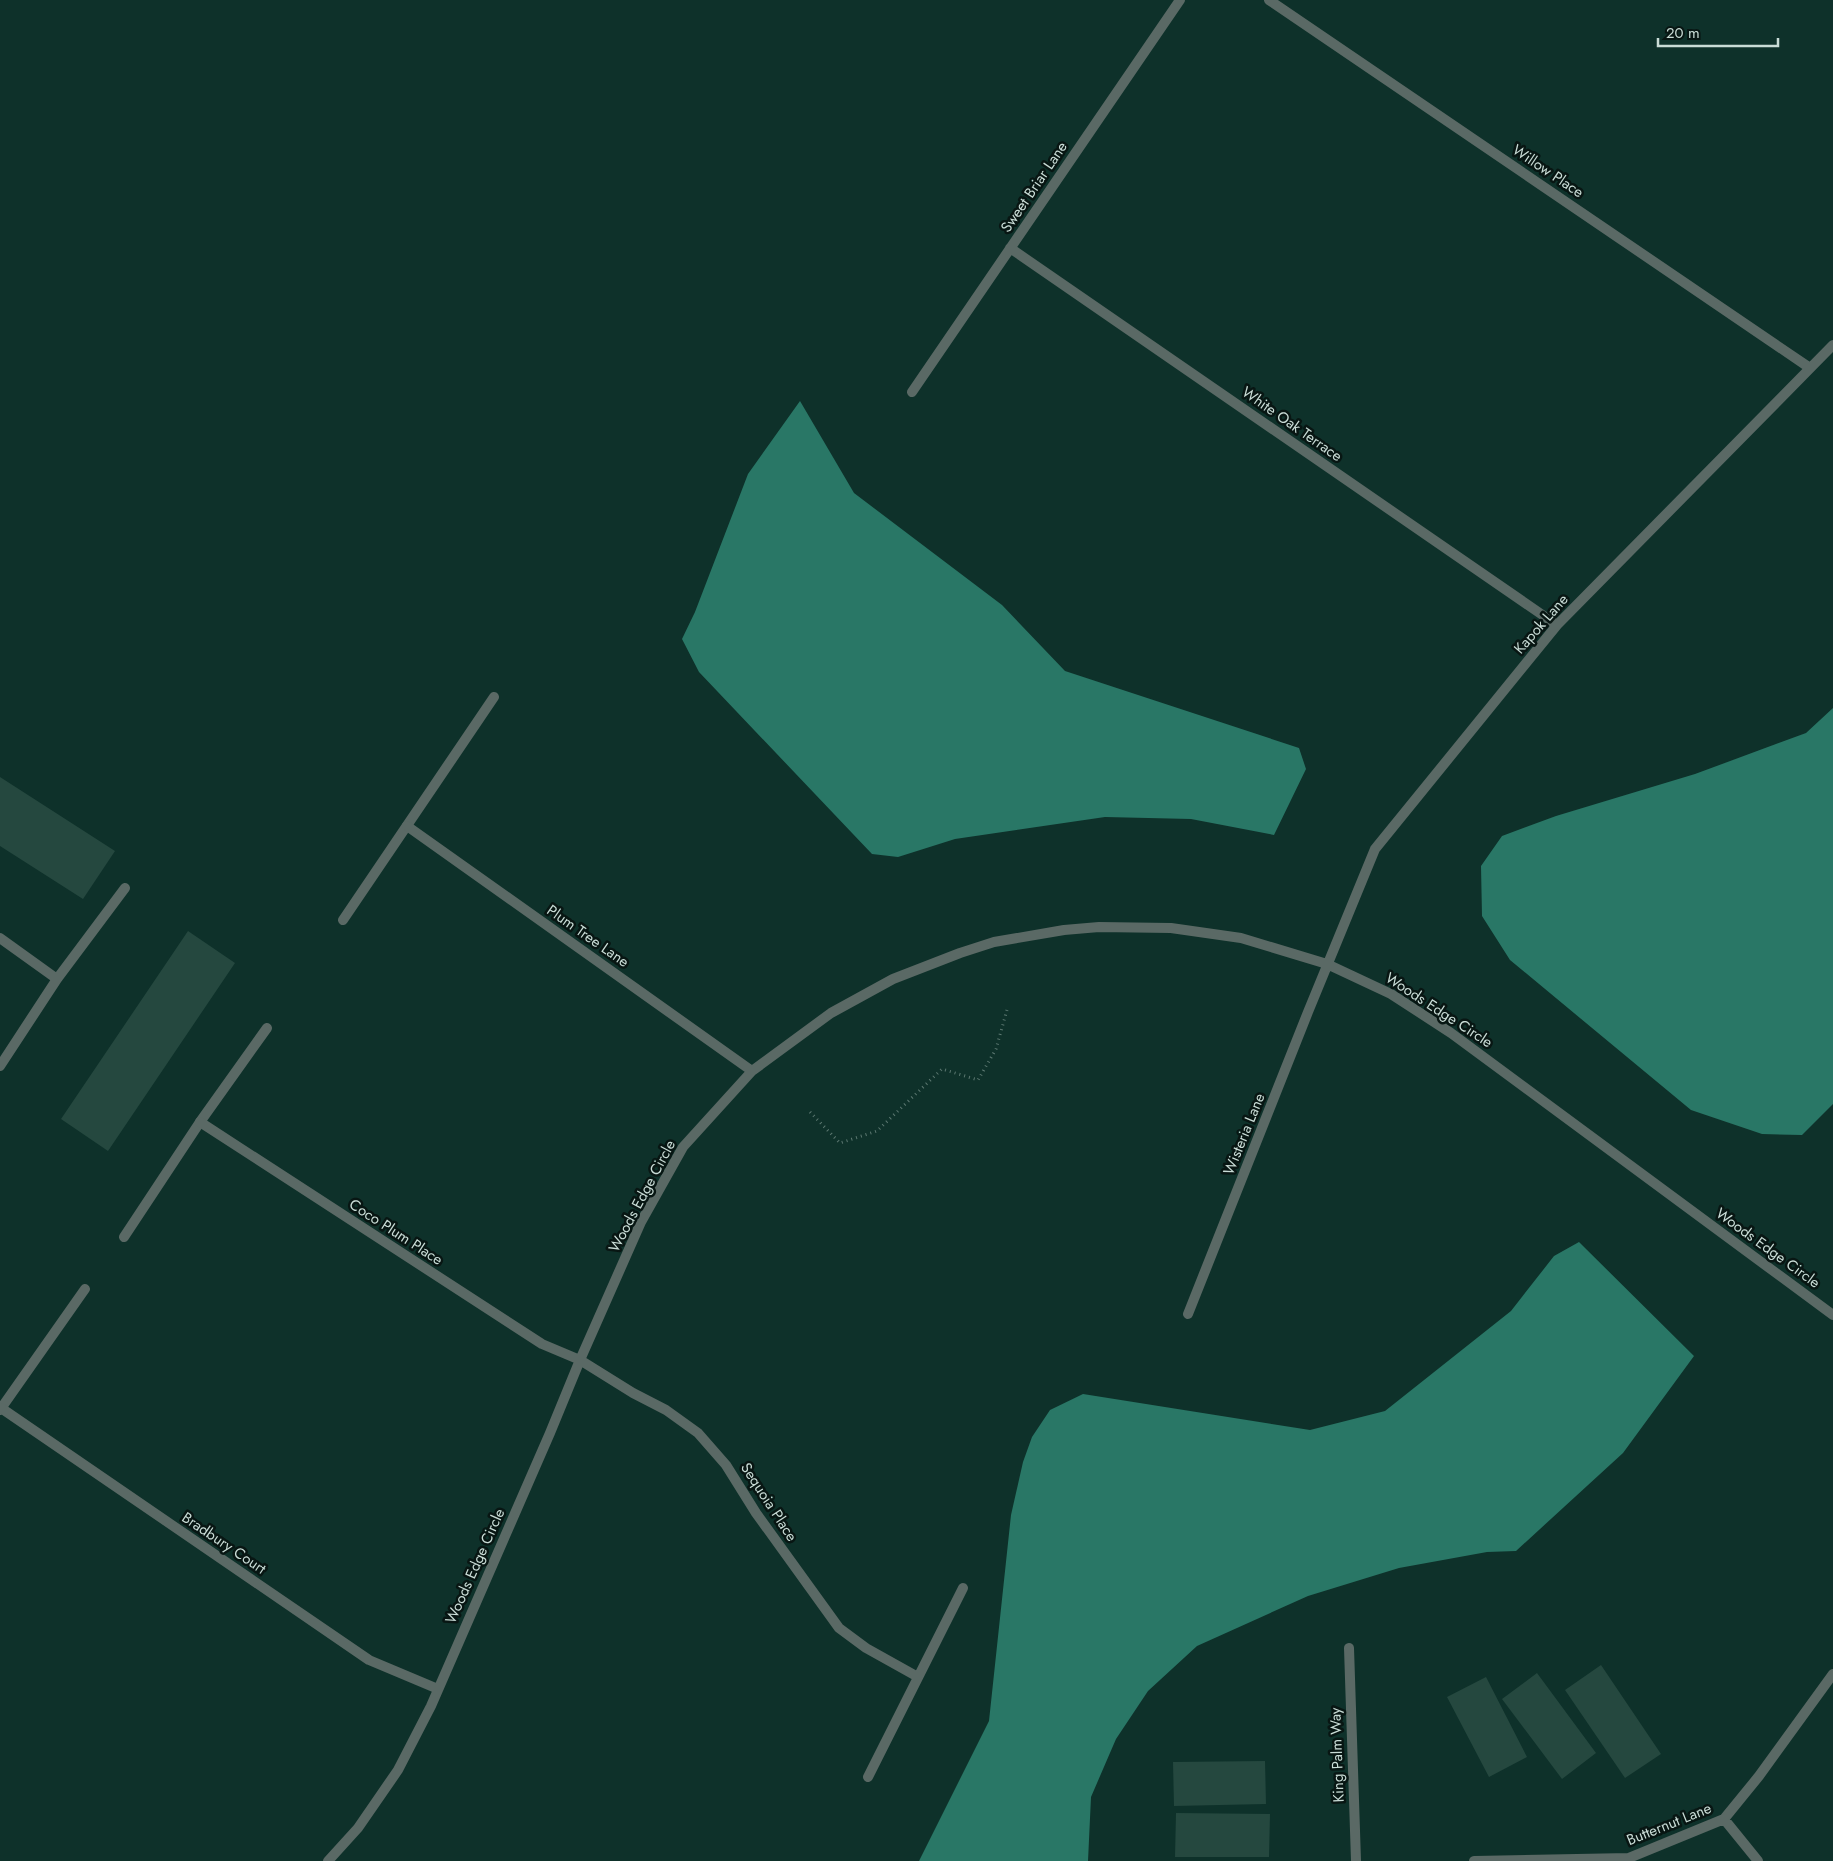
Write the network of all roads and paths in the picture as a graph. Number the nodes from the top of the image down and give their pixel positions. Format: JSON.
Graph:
{"nodes":[{"id":1,"x":1180,"y":0,"type":"edge"},
{"id":2,"x":1269,"y":0,"type":"edge"},
{"id":3,"x":1010,"y":248,"type":"junction"},
{"id":4,"x":1833,"y":345,"type":"edge"},
{"id":5,"x":1810,"y":368,"type":"junction"},
{"id":6,"x":912,"y":392,"type":"dead end"},
{"id":7,"x":1557,"y":625,"type":"junction"},
{"id":8,"x":494,"y":697,"type":"dead end"},
{"id":9,"x":407,"y":826,"type":"junction"},
{"id":10,"x":125,"y":888,"type":"dead end"},
{"id":11,"x":342,"y":920,"type":"dead end"},
{"id":12,"x":0,"y":938,"type":"edge"},
{"id":13,"x":1327,"y":964,"type":"junction"},
{"id":14,"x":57,"y":979,"type":"junction"},
{"id":15,"x":1007,"y":1010,"type":"dead end"},
{"id":16,"x":267,"y":1028,"type":"dead end"},
{"id":17,"x":0,"y":1066,"type":"edge"},
{"id":18,"x":752,"y":1071,"type":"junction"},
{"id":19,"x":810,"y":1112,"type":"dead end"},
{"id":20,"x":200,"y":1122,"type":"junction"},
{"id":21,"x":124,"y":1237,"type":"dead end"},
{"id":22,"x":85,"y":1289,"type":"dead end"},
{"id":23,"x":1188,"y":1314,"type":"dead end"},
{"id":24,"x":1833,"y":1315,"type":"edge"},
{"id":25,"x":580,"y":1360,"type":"junction"},
{"id":26,"x":0,"y":1409,"type":"edge"},
{"id":27,"x":963,"y":1588,"type":"dead end"},
{"id":28,"x":1349,"y":1648,"type":"dead end"},
{"id":29,"x":1833,"y":1674,"type":"edge"},
{"id":30,"x":918,"y":1677,"type":"junction"},
{"id":31,"x":438,"y":1689,"type":"junction"},
{"id":32,"x":868,"y":1776,"type":"dead end"},
{"id":33,"x":1724,"y":1819,"type":"junction"},
{"id":34,"x":328,"y":1861,"type":"edge"},
{"id":35,"x":1356,"y":1861,"type":"edge"},
{"id":36,"x":1474,"y":1861,"type":"edge"},
{"id":37,"x":1758,"y":1861,"type":"edge"}],
"edges":[{"from":1,"to":3,"type":"street","name":"Sweet Briar Lane"},
{"from":2,"to":5,"type":"street","name":"Willow Place"},
{"from":3,"to":6,"type":"street","name":"Sweet Briar Lane"},
{"from":3,"to":7,"type":"street","name":"White Oak Terrace"},
{"from":4,"to":5,"type":"street","name":"Kapok Lane"},
{"from":5,"to":7,"type":"street","name":"Kapok Lane"},
{"from":7,"to":13,"type":"street","name":"Kapok Lane"},
{"from":8,"to":9,"type":"street"},
{"from":9,"to":11,"type":"street"},
{"from":9,"to":18,"type":"street","name":"Plum Tree Lane"},
{"from":10,"to":14,"type":"street"},
{"from":12,"to":14,"type":"street"},
{"from":13,"to":18,"type":"street","name":"Woods Edge Circle"},
{"from":13,"to":23,"type":"street","name":"Wisteria Lane"},
{"from":13,"to":24,"type":"street","name":"Woods Edge Circle"},
{"from":14,"to":17,"type":"street"},
{"from":15,"to":19,"type":"path"},
{"from":16,"to":20,"type":"street"},
{"from":18,"to":25,"type":"street","name":"Woods Edge Circle"},
{"from":20,"to":21,"type":"street"},
{"from":20,"to":25,"type":"street","name":"Coco Plum Place"},
{"from":22,"to":26,"type":"street"},
{"from":25,"to":30,"type":"street","name":"Sequoia Place"},
{"from":25,"to":31,"type":"street","name":"Woods Edge Circle"},
{"from":26,"to":31,"type":"street","name":"Bradbury Court"},
{"from":27,"to":30,"type":"street"},
{"from":28,"to":35,"type":"street","name":"King Palm Way"},
{"from":29,"to":33,"type":"street","name":"Butternut Lane"},
{"from":30,"to":32,"type":"street"},
{"from":31,"to":34,"type":"street","name":"Woods Edge Circle"},
{"from":33,"to":36,"type":"street","name":"Butternut Lane"},
{"from":33,"to":37,"type":"street"}]}
